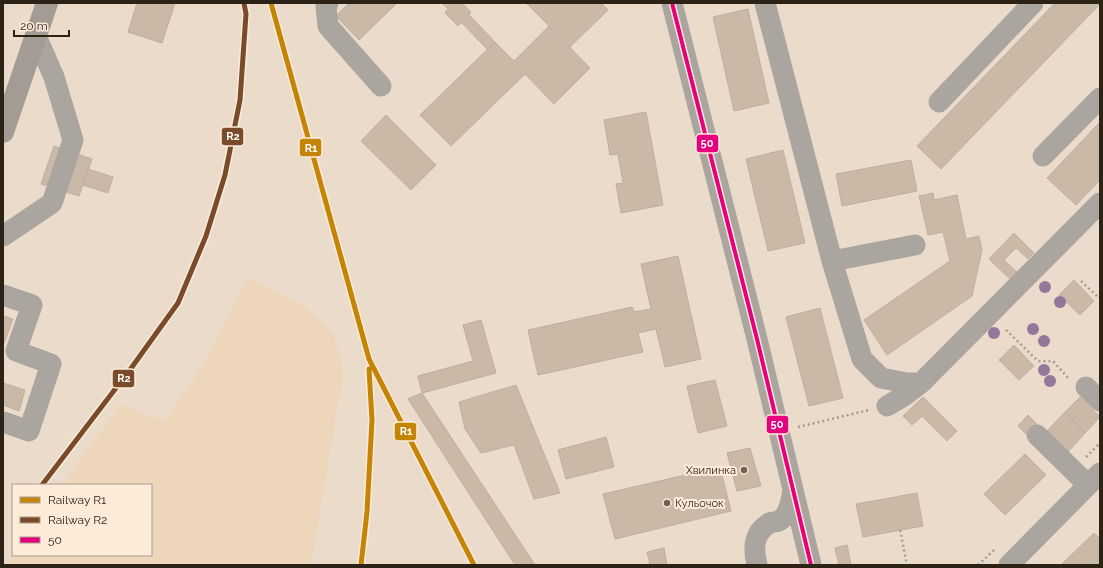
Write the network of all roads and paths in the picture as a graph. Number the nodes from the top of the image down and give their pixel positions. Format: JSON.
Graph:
{"nodes":[{"id":1,"x":47,"y":3,"type":"edge"},
{"id":2,"x":328,"y":3,"type":"edge"},
{"id":3,"x":672,"y":3,"type":"edge"},
{"id":4,"x":765,"y":3,"type":"edge"},
{"id":5,"x":1033,"y":3,"type":"edge"},
{"id":6,"x":36,"y":36,"type":"junction"},
{"id":7,"x":382,"y":86,"type":"dead end"},
{"id":8,"x":1100,"y":98,"type":"edge"},
{"id":9,"x":939,"y":102,"type":"dead end"},
{"id":10,"x":3,"y":132,"type":"edge"},
{"id":11,"x":1043,"y":156,"type":"dead end"},
{"id":12,"x":1100,"y":203,"type":"edge"},
{"id":13,"x":3,"y":236,"type":"edge"},
{"id":14,"x":915,"y":245,"type":"dead end"},
{"id":15,"x":832,"y":261,"type":"junction"},
{"id":16,"x":1081,"y":280,"type":"dead end"},
{"id":17,"x":3,"y":295,"type":"edge"},
{"id":18,"x":1100,"y":297,"type":"edge"},
{"id":19,"x":1006,"y":330,"type":"dead end"},
{"id":20,"x":9,"y":348,"type":"edge"},
{"id":21,"x":921,"y":383,"type":"junction"},
{"id":22,"x":1093,"y":394,"type":"edge"},
{"id":23,"x":887,"y":406,"type":"joint"},
{"id":24,"x":3,"y":422,"type":"edge"},
{"id":25,"x":779,"y":432,"type":"junction"},
{"id":26,"x":1037,"y":435,"type":"dead end"},
{"id":27,"x":1094,"y":479,"type":"edge"},
{"id":28,"x":793,"y":490,"type":"junction"},
{"id":29,"x":900,"y":530,"type":"dead end"},
{"id":30,"x":757,"y":565,"type":"edge"},
{"id":31,"x":811,"y":565,"type":"edge"},
{"id":32,"x":907,"y":565,"type":"edge"},
{"id":33,"x":1009,"y":565,"type":"edge"}],
"edges":[{"from":1,"to":6,"type":"main road"},
{"from":2,"to":7,"type":"street"},
{"from":3,"to":25,"type":"street"},
{"from":4,"to":15,"type":"street"},
{"from":5,"to":9,"type":"street"},
{"from":6,"to":10,"type":"main road"},
{"from":6,"to":13,"type":"street"},
{"from":8,"to":11,"type":"street"},
{"from":12,"to":21,"type":"street"},
{"from":14,"to":15,"type":"street"},
{"from":15,"to":21,"type":"street"},
{"from":16,"to":18,"type":"path"},
{"from":17,"to":20,"type":"street"},
{"from":19,"to":22,"type":"path"},
{"from":20,"to":24,"type":"street"},
{"from":21,"to":23,"type":"street"},
{"from":23,"to":25,"type":"path"},
{"from":25,"to":28,"type":"street"},
{"from":26,"to":27,"type":"street"},
{"from":27,"to":33,"type":"street"},
{"from":28,"to":30,"type":"street"},
{"from":28,"to":31,"type":"street"},
{"from":29,"to":32,"type":"path"}]}
